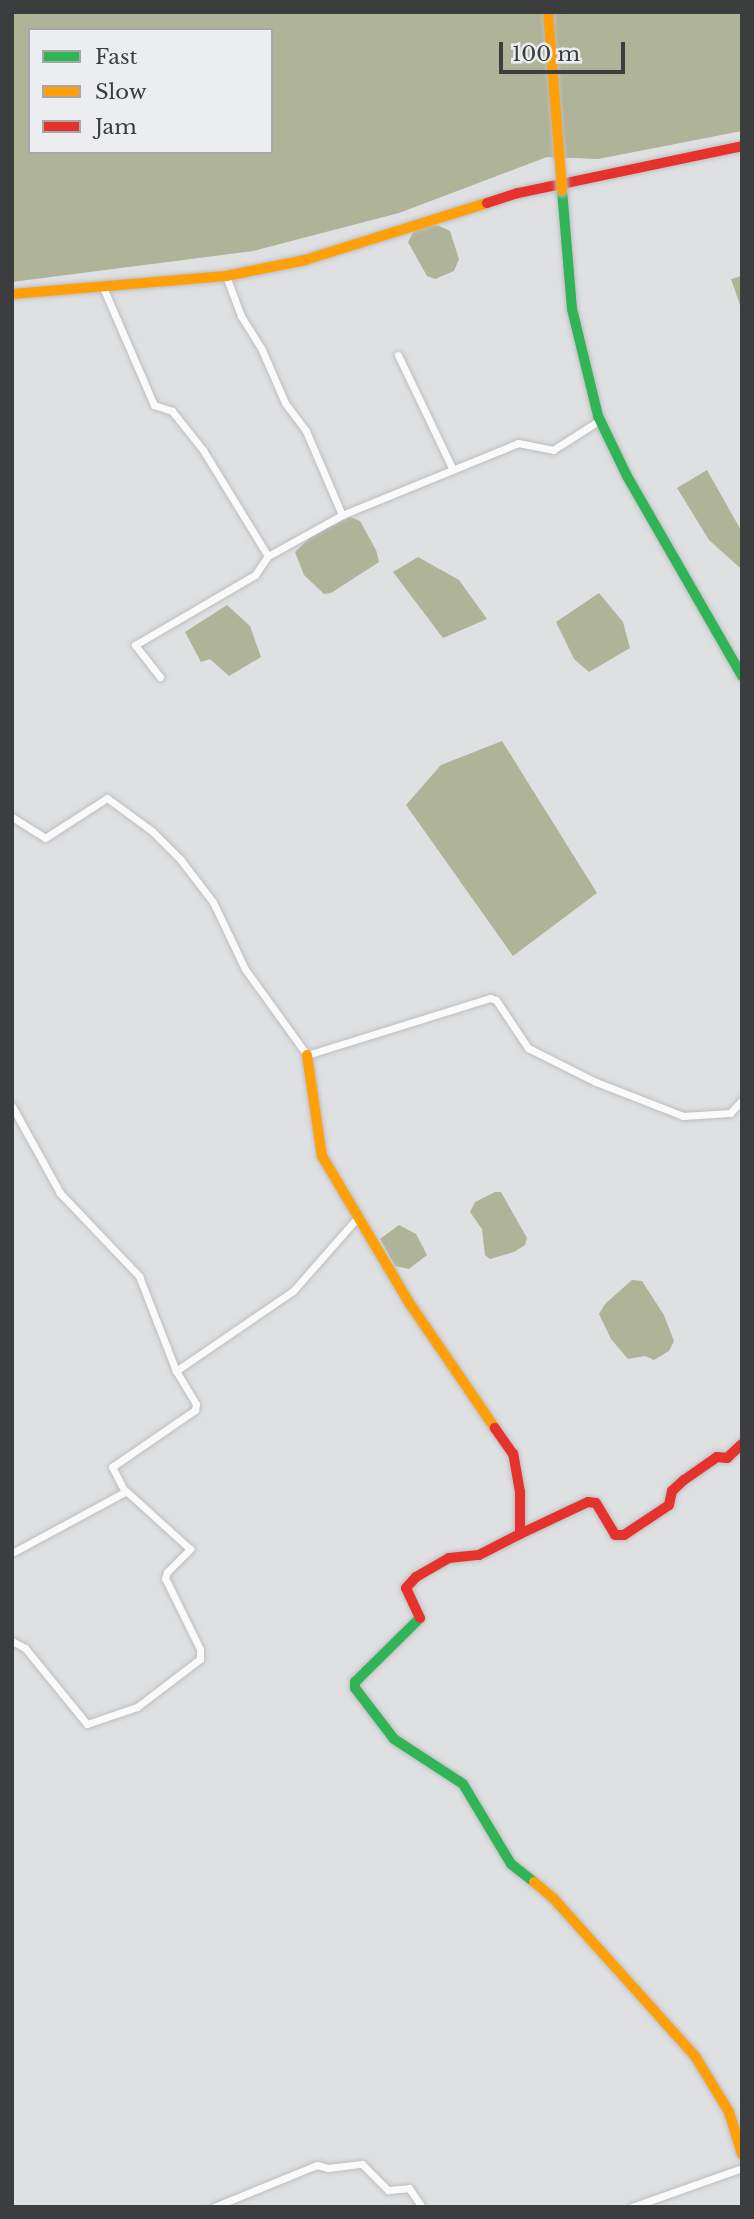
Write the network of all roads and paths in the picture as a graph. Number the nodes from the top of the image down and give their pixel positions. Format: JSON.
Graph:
{"nodes":[{"id":1,"x":548,"y":12,"type":"edge"},
{"id":2,"x":742,"y":146,"type":"edge"},
{"id":3,"x":226,"y":276,"type":"junction"},
{"id":4,"x":102,"y":285,"type":"junction"},
{"id":5,"x":12,"y":294,"type":"edge"},
{"id":6,"x":398,"y":355,"type":"dead end"},
{"id":7,"x":598,"y":416,"type":"junction"},
{"id":8,"x":453,"y":470,"type":"junction"},
{"id":9,"x":342,"y":515,"type":"junction"},
{"id":10,"x":268,"y":556,"type":"junction"},
{"id":11,"x":742,"y":676,"type":"edge"},
{"id":12,"x":160,"y":677,"type":"dead end"},
{"id":13,"x":12,"y":817,"type":"edge"},
{"id":14,"x":307,"y":1055,"type":"junction"},
{"id":15,"x":742,"y":1100,"type":"edge"},
{"id":16,"x":12,"y":1106,"type":"edge"},
{"id":17,"x":360,"y":1215,"type":"junction"},
{"id":18,"x":177,"y":1371,"type":"junction"},
{"id":19,"x":742,"y":1444,"type":"edge"},
{"id":20,"x":126,"y":1491,"type":"junction"},
{"id":21,"x":520,"y":1534,"type":"junction"},
{"id":22,"x":12,"y":1553,"type":"edge"},
{"id":23,"x":12,"y":1641,"type":"edge"},
{"id":24,"x":742,"y":2154,"type":"edge"},
{"id":25,"x":742,"y":2168,"type":"edge"},
{"id":26,"x":214,"y":2207,"type":"edge"},
{"id":27,"x":422,"y":2207,"type":"edge"},
{"id":28,"x":632,"y":2207,"type":"edge"}],
"edges":[{"from":1,"to":7,"type":"street","bridge":true},
{"from":2,"to":3,"type":"street"},
{"from":3,"to":4,"type":"street"},
{"from":3,"to":9,"type":"street"},
{"from":4,"to":5,"type":"street"},
{"from":4,"to":10,"type":"street"},
{"from":6,"to":8,"type":"street"},
{"from":7,"to":8,"type":"street"},
{"from":7,"to":11,"type":"street"},
{"from":8,"to":9,"type":"street"},
{"from":9,"to":10,"type":"street"},
{"from":10,"to":12,"type":"street"},
{"from":13,"to":14,"type":"street"},
{"from":14,"to":15,"type":"street"},
{"from":14,"to":17,"type":"street"},
{"from":16,"to":18,"type":"street"},
{"from":17,"to":18,"type":"street"},
{"from":17,"to":21,"type":"street"},
{"from":18,"to":20,"type":"street"},
{"from":19,"to":21,"type":"street"},
{"from":20,"to":22,"type":"street"},
{"from":20,"to":23,"type":"street"},
{"from":21,"to":24,"type":"street"},
{"from":25,"to":28,"type":"street"},
{"from":26,"to":27,"type":"street"}]}
